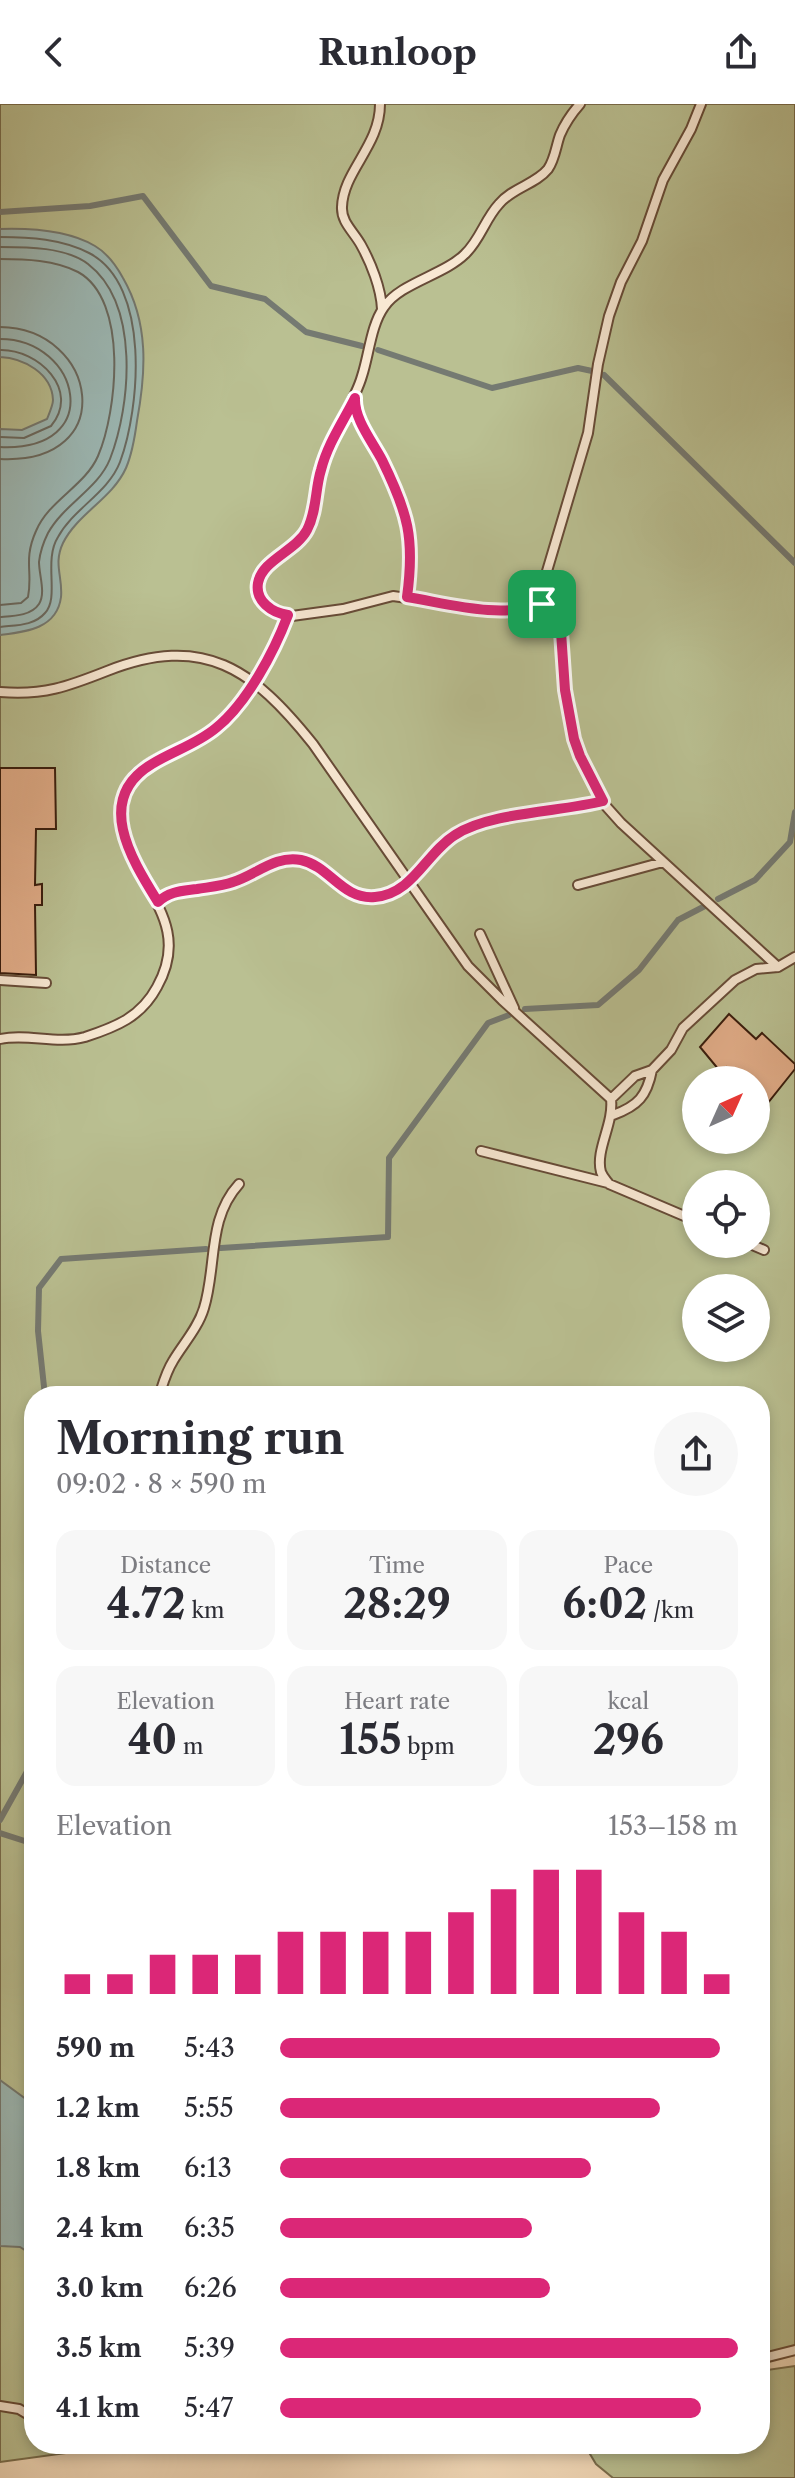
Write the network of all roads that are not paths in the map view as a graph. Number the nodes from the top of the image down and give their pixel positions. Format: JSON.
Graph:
{"nodes":[{"id":1,"x":380,"y":104,"type":"edge"},
{"id":2,"x":580,"y":104,"type":"edge"},
{"id":3,"x":701,"y":104,"type":"edge"},
{"id":4,"x":382,"y":309,"type":"junction"},
{"id":5,"x":355,"y":398,"type":"junction"},
{"id":6,"x":407,"y":597,"type":"junction"},
{"id":7,"x":542,"y":604,"type":"junction"},
{"id":8,"x":288,"y":615,"type":"junction"},
{"id":9,"x":254,"y":681,"type":"junction"},
{"id":10,"x":0,"y":692,"type":"edge"},
{"id":11,"x":603,"y":801,"type":"junction"},
{"id":12,"x":663,"y":862,"type":"junction"},
{"id":13,"x":409,"y":882,"type":"junction"},
{"id":14,"x":578,"y":885,"type":"dead end"},
{"id":15,"x":158,"y":902,"type":"junction"},
{"id":16,"x":480,"y":934,"type":"dead end"},
{"id":17,"x":795,"y":957,"type":"edge"},
{"id":18,"x":778,"y":967,"type":"junction"},
{"id":19,"x":0,"y":980,"type":"edge"},
{"id":20,"x":46,"y":983,"type":"dead end"},
{"id":21,"x":516,"y":1013,"type":"junction"},
{"id":22,"x":0,"y":1039,"type":"edge"},
{"id":23,"x":652,"y":1070,"type":"junction"},
{"id":24,"x":611,"y":1099,"type":"junction"},
{"id":25,"x":613,"y":1115,"type":"junction"},
{"id":26,"x":481,"y":1151,"type":"dead end"},
{"id":27,"x":239,"y":1184,"type":"dead end"},
{"id":28,"x":609,"y":1184,"type":"junction"},
{"id":29,"x":682,"y":1215,"type":"edge"},
{"id":30,"x":163,"y":1386,"type":"edge"},
{"id":31,"x":795,"y":2350,"type":"edge"},
{"id":32,"x":770,"y":2356,"type":"edge"},
{"id":33,"x":0,"y":2406,"type":"edge"},
{"id":34,"x":24,"y":2412,"type":"edge"}],
"edges":[{"from":1,"to":4,"type":"lane"},
{"from":2,"to":4,"type":"lane"},
{"from":3,"to":7,"type":"lane"},
{"from":4,"to":5,"type":"lane"},
{"from":5,"to":6,"type":"lane"},
{"from":5,"to":8,"type":"lane"},
{"from":6,"to":7,"type":"lane"},
{"from":6,"to":8,"type":"lane"},
{"from":7,"to":11,"type":"lane"},
{"from":8,"to":9,"type":"lane"},
{"from":9,"to":10,"type":"lane"},
{"from":9,"to":13,"type":"lane"},
{"from":9,"to":15,"type":"lane"},
{"from":11,"to":12,"type":"lane"},
{"from":11,"to":13,"type":"lane"},
{"from":12,"to":14,"type":"lane"},
{"from":12,"to":18,"type":"lane"},
{"from":13,"to":15,"type":"lane"},
{"from":13,"to":21,"type":"lane"},
{"from":15,"to":22,"type":"lane"},
{"from":16,"to":21,"type":"lane"},
{"from":17,"to":18,"type":"lane"},
{"from":18,"to":23,"type":"lane"},
{"from":19,"to":20,"type":"lane"},
{"from":21,"to":24,"type":"lane"},
{"from":23,"to":24,"type":"lane"},
{"from":23,"to":25,"type":"lane"},
{"from":24,"to":25,"type":"lane"},
{"from":25,"to":28,"type":"lane"},
{"from":26,"to":28,"type":"lane"},
{"from":27,"to":30,"type":"lane"},
{"from":28,"to":29,"type":"lane"},
{"from":31,"to":32,"type":"lane"},
{"from":33,"to":34,"type":"lane"}]}
